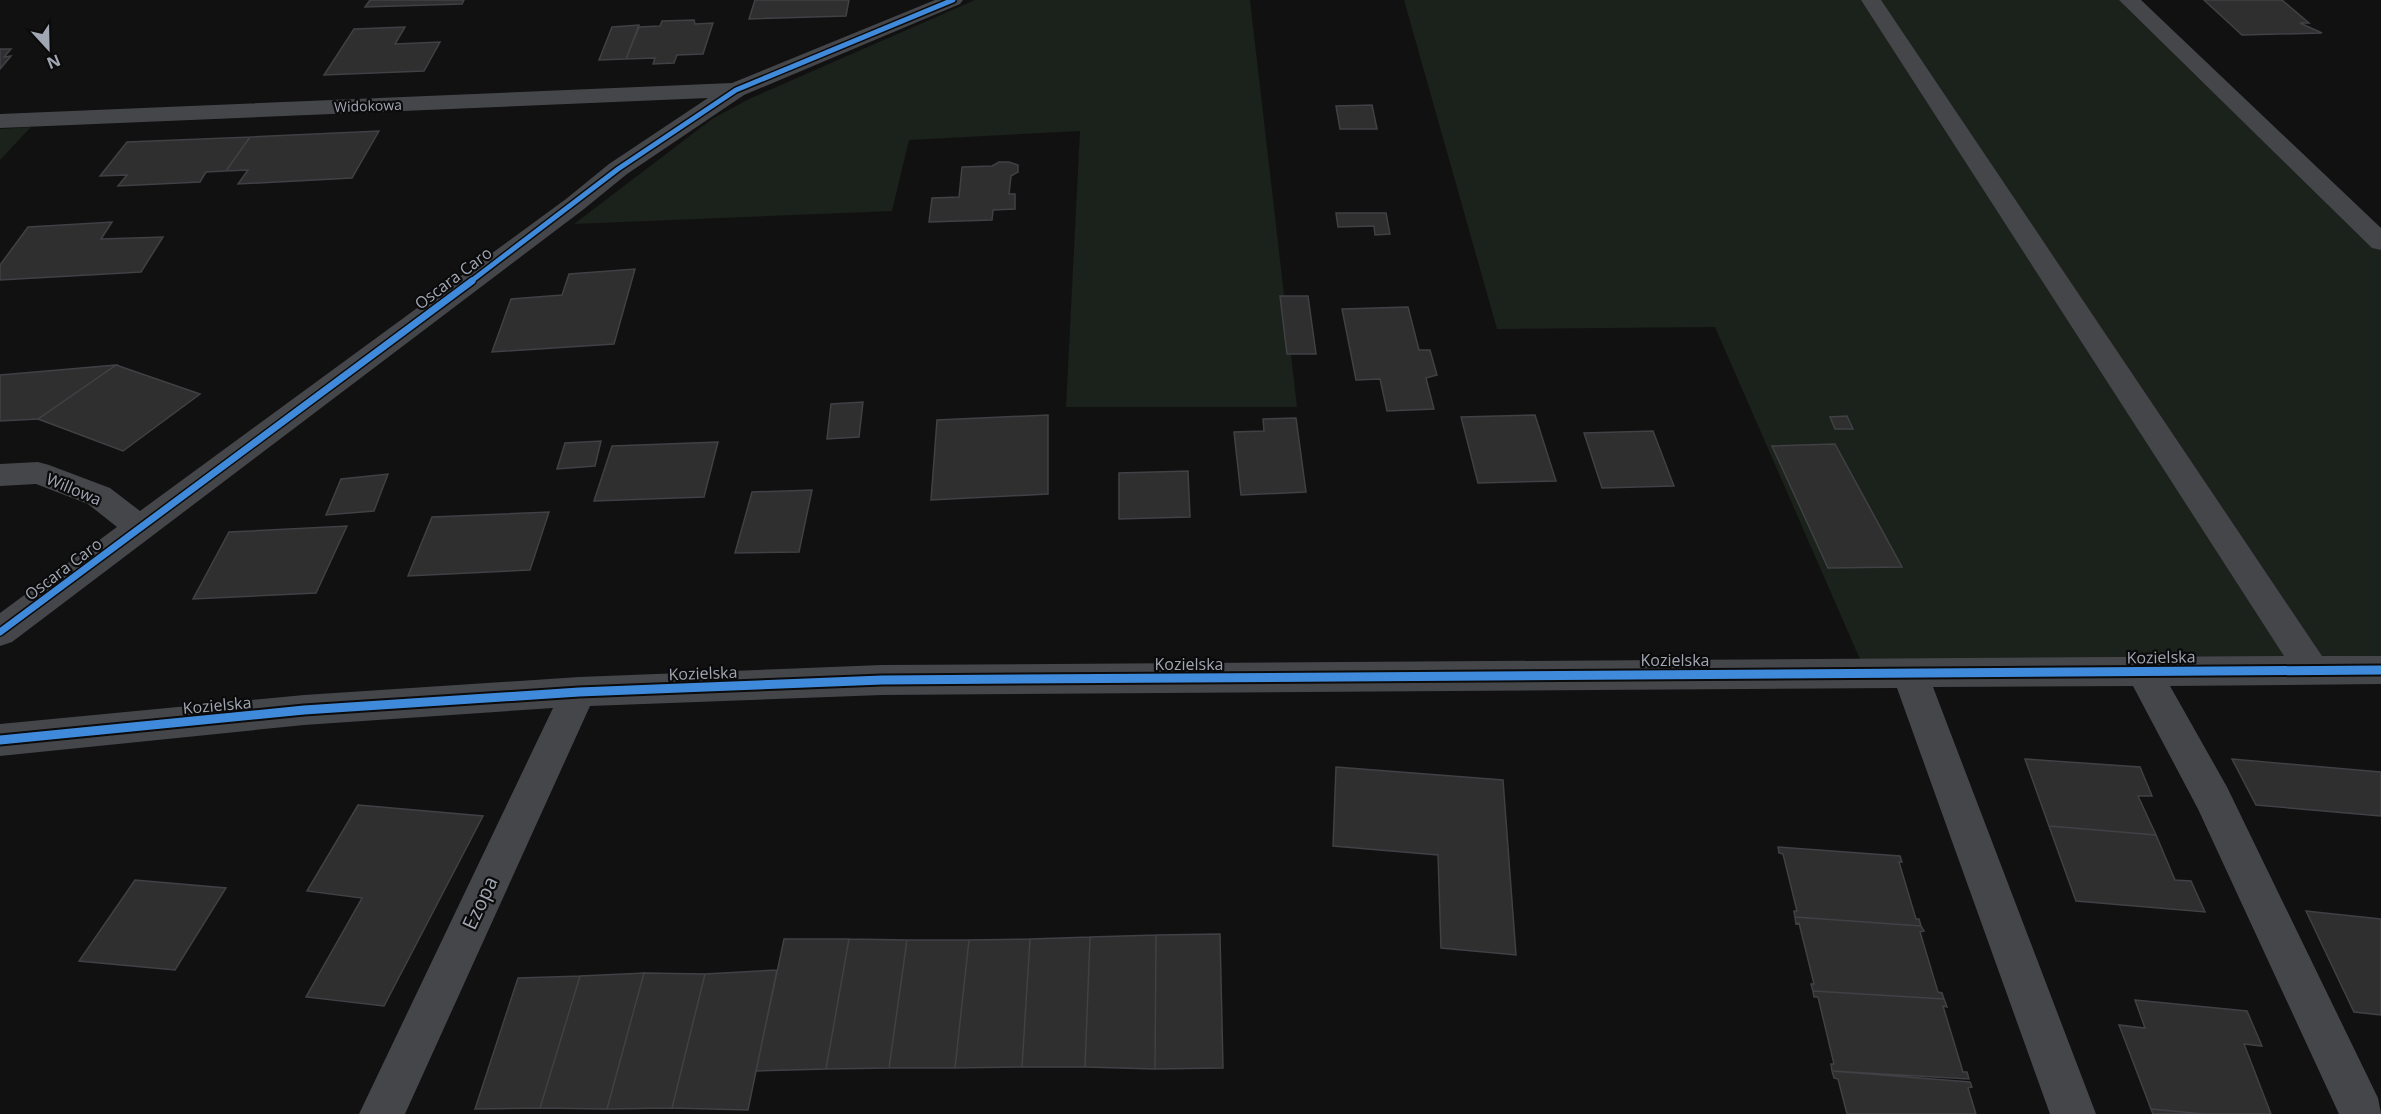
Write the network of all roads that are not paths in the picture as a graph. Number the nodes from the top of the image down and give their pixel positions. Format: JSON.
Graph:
{"nodes":[{"id":1,"x":953,"y":0,"type":"edge"},
{"id":2,"x":1871,"y":0,"type":"edge"},
{"id":3,"x":2129,"y":0,"type":"edge"},
{"id":4,"x":736,"y":90,"type":"junction"},
{"id":5,"x":0,"y":121,"type":"edge"},
{"id":6,"x":2381,"y":242,"type":"edge"},
{"id":7,"x":0,"y":475,"type":"edge"},
{"id":8,"x":140,"y":528,"type":"junction"},
{"id":9,"x":0,"y":632,"type":"edge"},
{"id":10,"x":2311,"y":669,"type":"junction"},
{"id":11,"x":2381,"y":670,"type":"edge"},
{"id":12,"x":2143,"y":671,"type":"junction"},
{"id":13,"x":1908,"y":672,"type":"junction"},
{"id":14,"x":579,"y":692,"type":"junction"},
{"id":15,"x":0,"y":740,"type":"edge"},
{"id":16,"x":382,"y":1114,"type":"edge"},
{"id":17,"x":2073,"y":1114,"type":"edge"},
{"id":18,"x":2362,"y":1114,"type":"edge"}],
"edges":[{"from":1,"to":4,"type":"street","name":"Oscara Caro"},
{"from":2,"to":10,"type":"street"},
{"from":3,"to":6,"type":"street"},
{"from":4,"to":5,"type":"street","name":"Widokowa"},
{"from":4,"to":8,"type":"street","name":"Oscara Caro"},
{"from":7,"to":8,"type":"street","name":"Willowa"},
{"from":8,"to":9,"type":"street","name":"Oscara Caro"},
{"from":10,"to":11,"type":"street","name":"Kozielska"},
{"from":10,"to":12,"type":"street","name":"Kozielska"},
{"from":12,"to":13,"type":"street","name":"Kozielska"},
{"from":12,"to":18,"type":"street"},
{"from":13,"to":14,"type":"street","name":"Kozielska"},
{"from":13,"to":17,"type":"street"},
{"from":14,"to":15,"type":"street","name":"Kozielska"},
{"from":14,"to":16,"type":"street","name":"Ezopa"}]}
